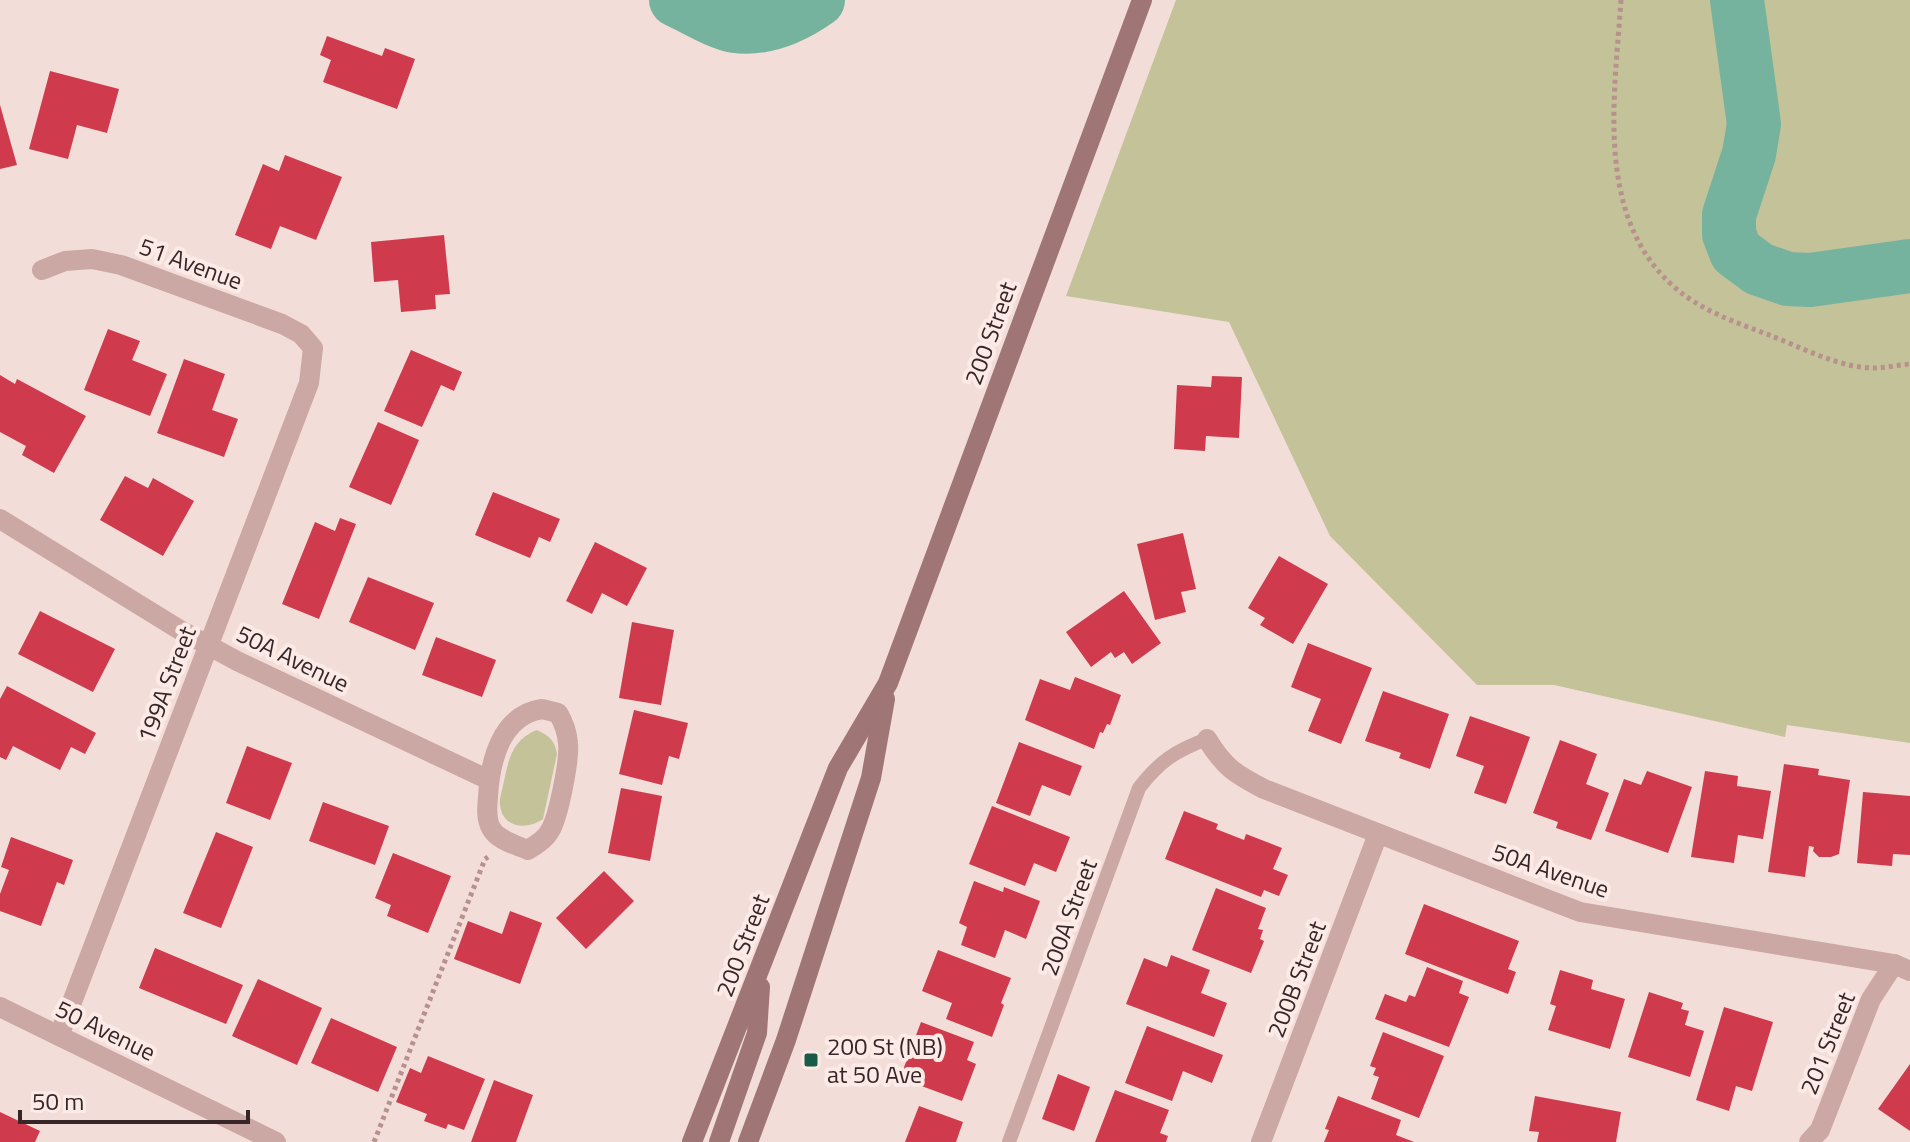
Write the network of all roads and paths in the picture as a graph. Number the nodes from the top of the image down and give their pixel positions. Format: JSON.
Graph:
{"nodes":[{"id":1,"x":1142,"y":0,"type":"edge"},
{"id":2,"x":1621,"y":0,"type":"edge"},
{"id":3,"x":42,"y":270,"type":"dead end"},
{"id":4,"x":313,"y":348,"type":"joint"},
{"id":5,"x":1910,"y":364,"type":"edge"},
{"id":6,"x":0,"y":519,"type":"edge"},
{"id":7,"x":208,"y":645,"type":"junction"},
{"id":8,"x":888,"y":683,"type":"junction"},
{"id":9,"x":1207,"y":739,"type":"joint"},
{"id":10,"x":489,"y":780,"type":"junction"},
{"id":11,"x":1378,"y":834,"type":"junction"},
{"id":12,"x":507,"y":841,"type":"junction"},
{"id":13,"x":761,"y":967,"type":"junction"},
{"id":14,"x":1902,"y":967,"type":"edge"},
{"id":15,"x":0,"y":1007,"type":"edge"},
{"id":16,"x":59,"y":1036,"type":"junction"},
{"id":17,"x":276,"y":1142,"type":"edge"},
{"id":18,"x":374,"y":1142,"type":"edge"},
{"id":19,"x":692,"y":1142,"type":"edge"},
{"id":20,"x":719,"y":1142,"type":"edge"},
{"id":21,"x":748,"y":1142,"type":"edge"},
{"id":22,"x":1009,"y":1142,"type":"edge"},
{"id":23,"x":1261,"y":1142,"type":"edge"},
{"id":24,"x":1809,"y":1142,"type":"edge"}],
"edges":[{"from":1,"to":8,"type":"main road","name":"200 Street"},
{"from":2,"to":5,"type":"path"},
{"from":3,"to":4,"type":"street","name":"51 Avenue"},
{"from":4,"to":7,"type":"street","name":"199A Street"},
{"from":6,"to":7,"type":"street","name":"50A Avenue"},
{"from":7,"to":10,"type":"street","name":"50A Avenue"},
{"from":7,"to":16,"type":"street","name":"199A Street"},
{"from":8,"to":13,"type":"main road","name":"200 Street"},
{"from":8,"to":21,"type":"main road","name":"200 Street"},
{"from":9,"to":11,"type":"street","name":"50A Avenue"},
{"from":9,"to":22,"type":"lane","name":"200A Street"},
{"from":10,"to":12,"type":"street"},
{"from":10,"to":12,"type":"street"},
{"from":11,"to":14,"type":"street","name":"50A Avenue"},
{"from":11,"to":23,"type":"street","name":"200B Street"},
{"from":12,"to":18,"type":"path"},
{"from":13,"to":19,"type":"main road","name":"200 Street"},
{"from":13,"to":20,"type":"main road"},
{"from":14,"to":24,"type":"street","name":"201 Street"},
{"from":15,"to":16,"type":"street","name":"50 Avenue"},
{"from":16,"to":17,"type":"street","name":"50 Avenue"}]}
